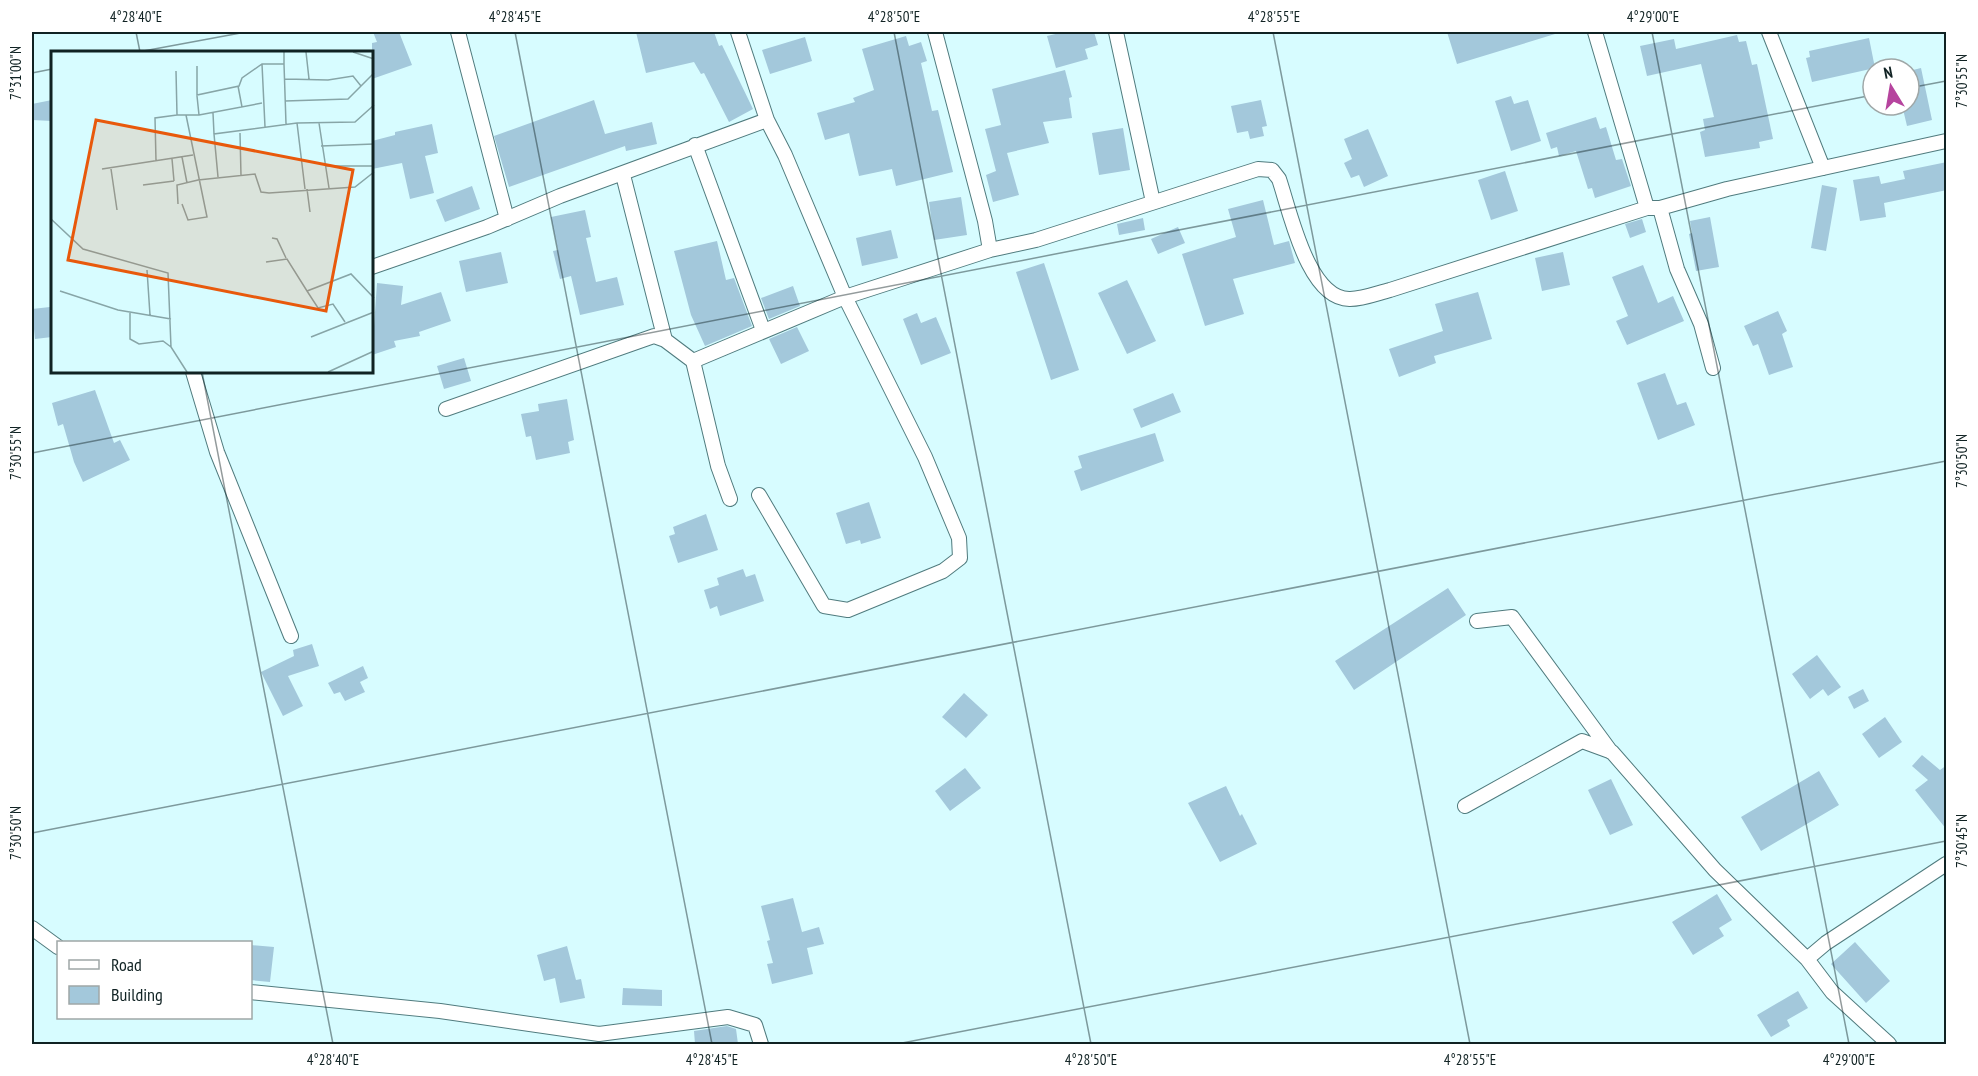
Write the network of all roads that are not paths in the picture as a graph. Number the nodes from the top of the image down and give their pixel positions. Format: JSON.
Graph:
{"nodes":[{"id":1,"x":458,"y":32,"type":"edge"},
{"id":2,"x":738,"y":32,"type":"edge"},
{"id":3,"x":935,"y":32,"type":"edge"},
{"id":4,"x":1116,"y":32,"type":"edge"},
{"id":5,"x":1595,"y":32,"type":"edge"},
{"id":6,"x":1769,"y":32,"type":"edge"},
{"id":7,"x":767,"y":120,"type":"junction"},
{"id":8,"x":1947,"y":141,"type":"edge"},
{"id":9,"x":695,"y":145,"type":"junction"},
{"id":10,"x":1823,"y":168,"type":"junction"},
{"id":11,"x":623,"y":175,"type":"junction"},
{"id":12,"x":1153,"y":202,"type":"junction"},
{"id":13,"x":1653,"y":208,"type":"junction"},
{"id":14,"x":507,"y":219,"type":"junction"},
{"id":15,"x":990,"y":250,"type":"junction"},
{"id":16,"x":374,"y":266,"type":"edge"},
{"id":17,"x":845,"y":297,"type":"junction"},
{"id":18,"x":763,"y":330,"type":"junction"},
{"id":19,"x":665,"y":340,"type":"junction"},
{"id":20,"x":693,"y":361,"type":"junction"},
{"id":21,"x":1713,"y":368,"type":"dead end"},
{"id":22,"x":194,"y":374,"type":"edge"},
{"id":23,"x":446,"y":409,"type":"dead end"},
{"id":24,"x":759,"y":495,"type":"dead end"},
{"id":25,"x":730,"y":499,"type":"dead end"},
{"id":26,"x":1478,"y":621,"type":"dead end"},
{"id":27,"x":291,"y":636,"type":"dead end"},
{"id":28,"x":1612,"y":752,"type":"junction"},
{"id":29,"x":1466,"y":806,"type":"dead end"},
{"id":30,"x":1947,"y":864,"type":"edge"},
{"id":31,"x":32,"y":928,"type":"edge"},
{"id":32,"x":57,"y":946,"type":"edge"},
{"id":33,"x":1807,"y":959,"type":"junction"},
{"id":34,"x":252,"y":992,"type":"edge"},
{"id":35,"x":601,"y":1039,"type":"edge"},
{"id":36,"x":761,"y":1044,"type":"edge"},
{"id":37,"x":1889,"y":1044,"type":"edge"}],
"edges":[{"from":1,"to":14,"type":"street"},
{"from":2,"to":7,"type":"street"},
{"from":3,"to":15,"type":"street"},
{"from":4,"to":12,"type":"street"},
{"from":5,"to":13,"type":"street"},
{"from":6,"to":10,"type":"street"},
{"from":7,"to":9,"type":"street"},
{"from":7,"to":17,"type":"street"},
{"from":8,"to":10,"type":"street"},
{"from":9,"to":11,"type":"street"},
{"from":9,"to":18,"type":"street"},
{"from":10,"to":13,"type":"street"},
{"from":11,"to":14,"type":"street"},
{"from":11,"to":19,"type":"street"},
{"from":12,"to":13,"type":"street"},
{"from":12,"to":15,"type":"street"},
{"from":13,"to":21,"type":"street"},
{"from":14,"to":16,"type":"street"},
{"from":15,"to":17,"type":"street"},
{"from":17,"to":18,"type":"street"},
{"from":17,"to":24,"type":"street"},
{"from":18,"to":20,"type":"street"},
{"from":19,"to":20,"type":"street"},
{"from":19,"to":23,"type":"street"},
{"from":20,"to":25,"type":"street"},
{"from":22,"to":27,"type":"street"},
{"from":26,"to":28,"type":"street"},
{"from":28,"to":29,"type":"street"},
{"from":28,"to":33,"type":"street"},
{"from":30,"to":33,"type":"street"},
{"from":31,"to":32,"type":"street"},
{"from":33,"to":37,"type":"street"},
{"from":34,"to":35,"type":"street"},
{"from":35,"to":36,"type":"street"}]}
